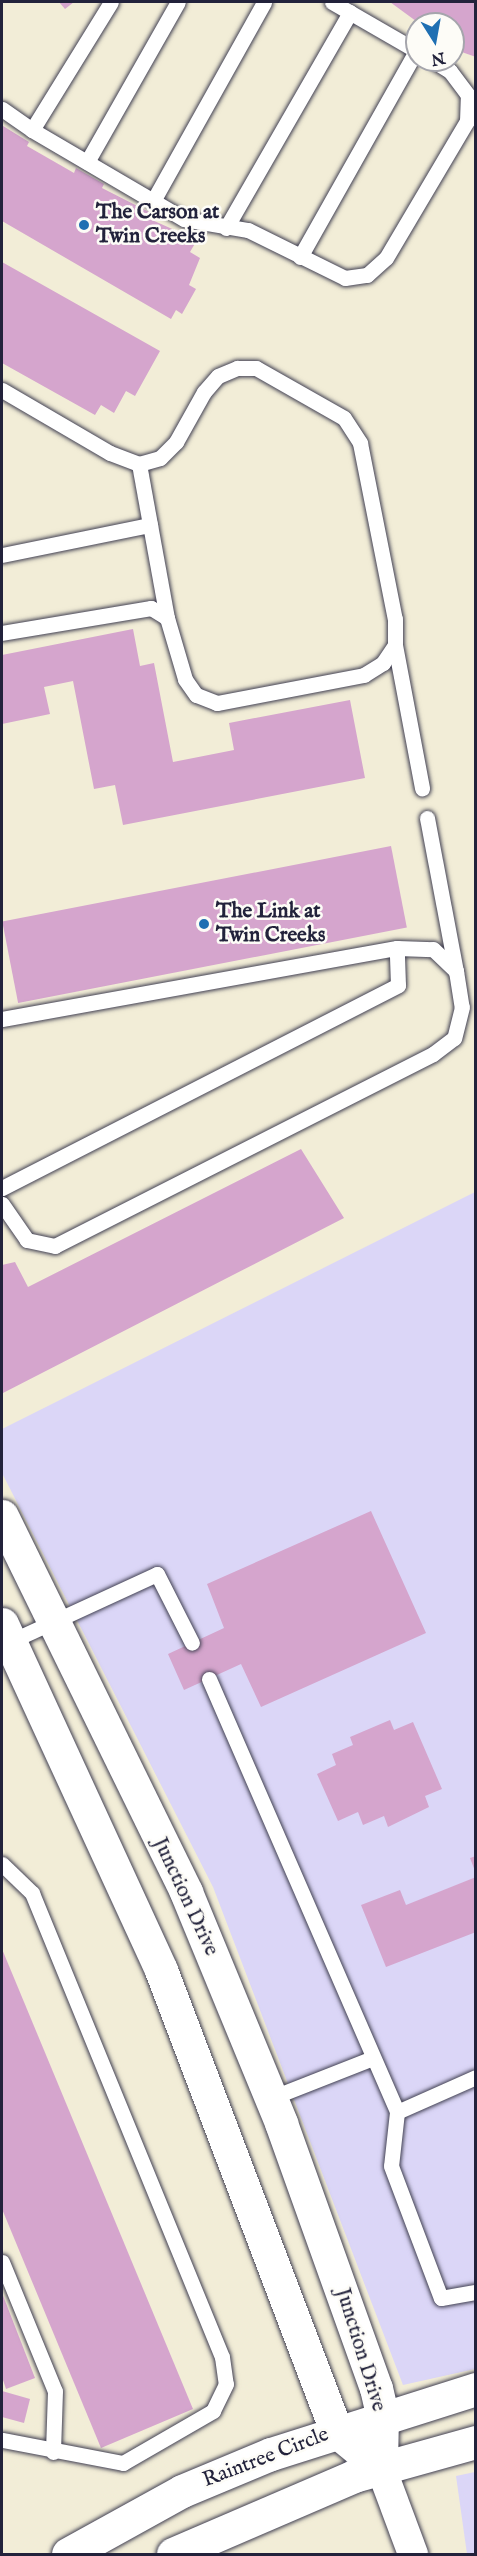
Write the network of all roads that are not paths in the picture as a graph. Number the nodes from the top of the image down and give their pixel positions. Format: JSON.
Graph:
{"nodes":[{"id":1,"x":111,"y":2,"type":"edge"},
{"id":2,"x":178,"y":2,"type":"edge"},
{"id":3,"x":264,"y":2,"type":"edge"},
{"id":4,"x":332,"y":2,"type":"edge"},
{"id":5,"x":350,"y":12,"type":"junction"},
{"id":6,"x":405,"y":44,"type":"edge"},
{"id":7,"x":405,"y":71,"type":"edge"},
{"id":8,"x":451,"y":72,"type":"edge"},
{"id":9,"x":2,"y":109,"type":"edge"},
{"id":10,"x":32,"y":130,"type":"junction"},
{"id":11,"x":87,"y":162,"type":"junction"},
{"id":12,"x":153,"y":201,"type":"junction"},
{"id":13,"x":226,"y":228,"type":"junction"},
{"id":14,"x":300,"y":257,"type":"junction"},
{"id":15,"x":2,"y":390,"type":"edge"},
{"id":16,"x":139,"y":464,"type":"junction"},
{"id":17,"x":150,"y":525,"type":"junction"},
{"id":18,"x":2,"y":555,"type":"edge"},
{"id":19,"x":167,"y":618,"type":"junction"},
{"id":20,"x":2,"y":633,"type":"edge"},
{"id":21,"x":395,"y":645,"type":"junction"},
{"id":22,"x":422,"y":788,"type":"dead end"},
{"id":23,"x":427,"y":818,"type":"dead end"},
{"id":24,"x":397,"y":948,"type":"junction"},
{"id":25,"x":456,"y":970,"type":"junction"},
{"id":26,"x":2,"y":1019,"type":"edge"},
{"id":27,"x":2,"y":1188,"type":"edge"},
{"id":28,"x":2,"y":1204,"type":"edge"},
{"id":29,"x":2,"y":1516,"type":"edge"},
{"id":30,"x":51,"y":1622,"type":"junction"},
{"id":31,"x":4,"y":1637,"type":"edge"},
{"id":32,"x":192,"y":1643,"type":"dead end"},
{"id":33,"x":209,"y":1678,"type":"dead end"},
{"id":34,"x":2,"y":1864,"type":"edge"},
{"id":35,"x":370,"y":2060,"type":"junction"},
{"id":36,"x":476,"y":2077,"type":"edge"},
{"id":37,"x":271,"y":2098,"type":"junction"},
{"id":38,"x":397,"y":2112,"type":"junction"},
{"id":39,"x":2,"y":2262,"type":"edge"},
{"id":40,"x":476,"y":2292,"type":"edge"},
{"id":41,"x":476,"y":2389,"type":"edge"},
{"id":42,"x":382,"y":2414,"type":"junction"},
{"id":43,"x":336,"y":2431,"type":"junction"},
{"id":44,"x":2,"y":2440,"type":"edge"},
{"id":45,"x":476,"y":2442,"type":"edge"},
{"id":46,"x":52,"y":2452,"type":"junction"},
{"id":47,"x":381,"y":2468,"type":"junction"},
{"id":48,"x":69,"y":2554,"type":"edge"},
{"id":49,"x":173,"y":2554,"type":"edge"},
{"id":50,"x":413,"y":2554,"type":"edge"}],
"edges":[{"from":1,"to":10,"type":"lane"},
{"from":2,"to":11,"type":"lane"},
{"from":3,"to":12,"type":"lane"},
{"from":4,"to":5,"type":"lane"},
{"from":5,"to":6,"type":"lane"},
{"from":5,"to":13,"type":"lane"},
{"from":7,"to":14,"type":"lane"},
{"from":8,"to":14,"type":"lane"},
{"from":9,"to":10,"type":"lane"},
{"from":10,"to":11,"type":"lane"},
{"from":11,"to":12,"type":"lane"},
{"from":12,"to":13,"type":"lane"},
{"from":13,"to":14,"type":"lane"},
{"from":15,"to":16,"type":"lane"},
{"from":16,"to":17,"type":"lane"},
{"from":16,"to":21,"type":"lane"},
{"from":17,"to":18,"type":"lane"},
{"from":17,"to":19,"type":"lane"},
{"from":19,"to":20,"type":"lane"},
{"from":19,"to":21,"type":"lane"},
{"from":21,"to":22,"type":"lane"},
{"from":23,"to":25,"type":"lane"},
{"from":24,"to":25,"type":"lane"},
{"from":24,"to":26,"type":"lane"},
{"from":24,"to":27,"type":"lane"},
{"from":25,"to":28,"type":"lane"},
{"from":29,"to":30,"type":"street","name":"Junction Drive"},
{"from":30,"to":31,"type":"lane"},
{"from":30,"to":32,"type":"lane"},
{"from":30,"to":37,"type":"street","name":"Junction Drive"},
{"from":31,"to":43,"type":"street"},
{"from":33,"to":35,"type":"lane"},
{"from":34,"to":46,"type":"lane"},
{"from":35,"to":37,"type":"lane"},
{"from":35,"to":38,"type":"lane"},
{"from":36,"to":38,"type":"lane"},
{"from":37,"to":42,"type":"street","name":"Junction Drive"},
{"from":38,"to":40,"type":"lane"},
{"from":39,"to":46,"type":"lane"},
{"from":41,"to":42,"type":"street","name":"Raintree Circle"},
{"from":42,"to":43,"type":"street","name":"Raintree Circle"},
{"from":42,"to":47,"type":"street","name":"Junction Drive"},
{"from":43,"to":47,"type":"street"},
{"from":43,"to":48,"type":"street","name":"Raintree Circle"},
{"from":44,"to":46,"type":"lane"},
{"from":45,"to":47,"type":"street"},
{"from":47,"to":49,"type":"street"},
{"from":47,"to":50,"type":"street"}]}
